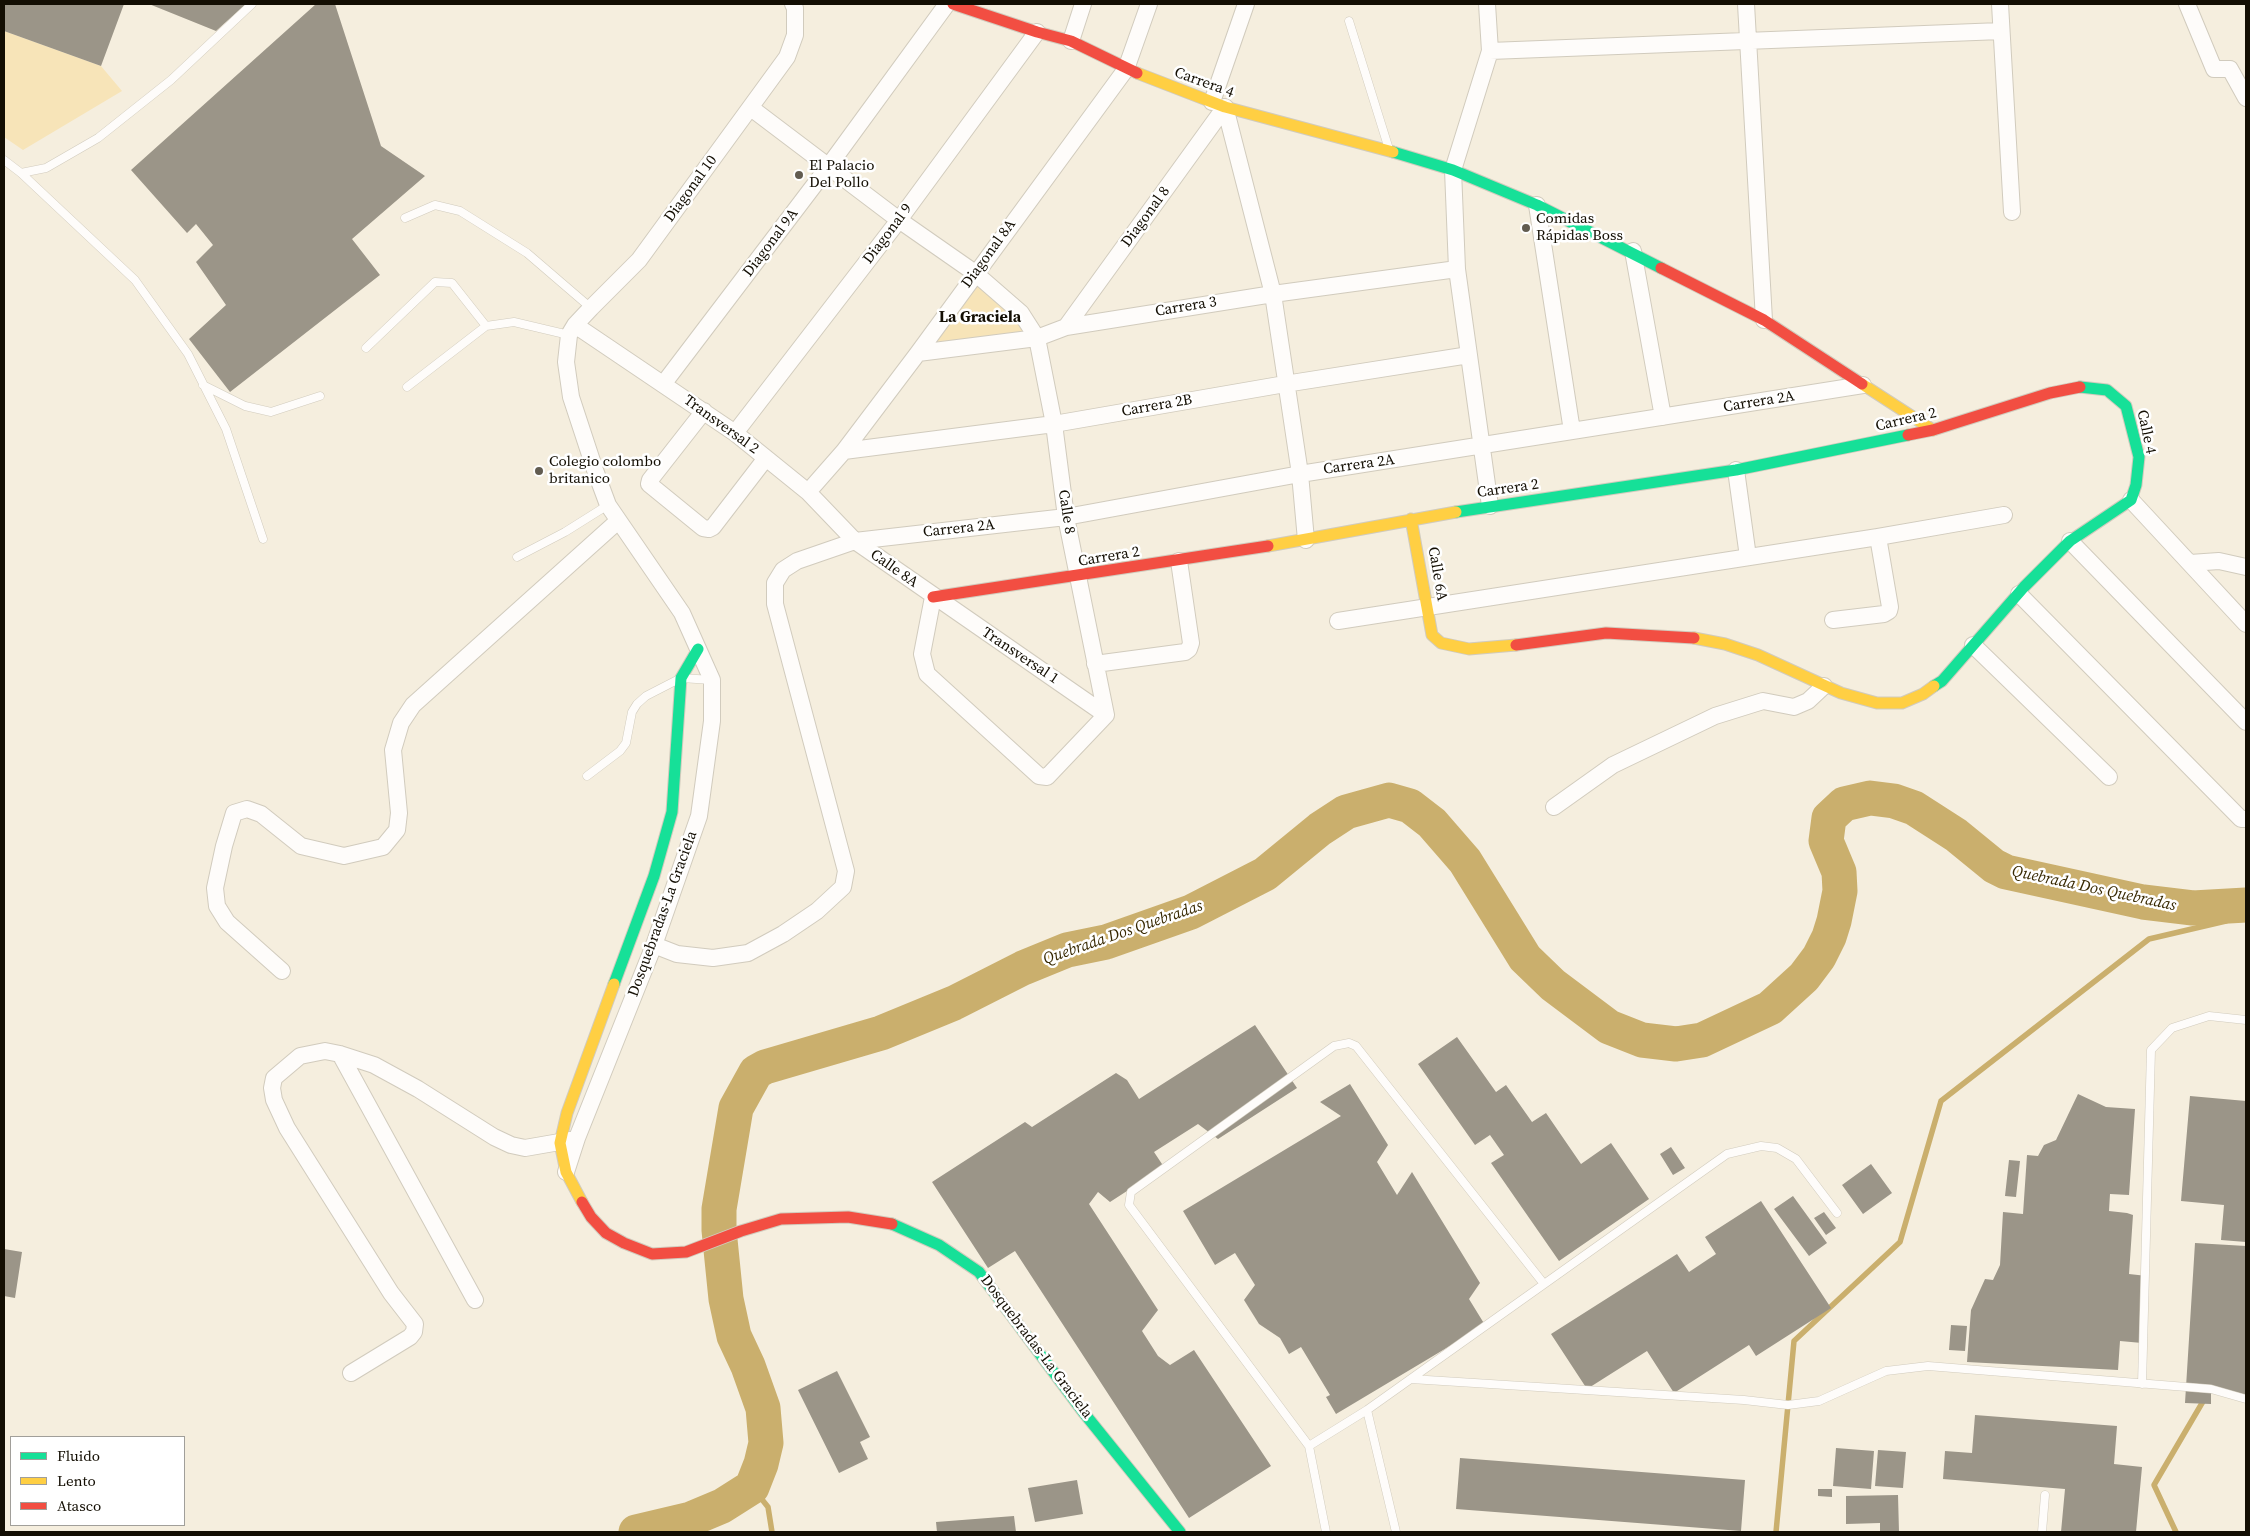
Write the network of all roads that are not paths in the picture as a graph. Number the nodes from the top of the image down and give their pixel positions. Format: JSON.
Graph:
{"nodes":[{"id":1,"x":252,"y":4,"type":"edge"},
{"id":2,"x":794,"y":4,"type":"edge"},
{"id":3,"x":947,"y":4,"type":"edge"},
{"id":4,"x":953,"y":4,"type":"edge"},
{"id":5,"x":1083,"y":4,"type":"edge"},
{"id":6,"x":1149,"y":4,"type":"edge"},
{"id":7,"x":1246,"y":4,"type":"edge"},
{"id":8,"x":1487,"y":4,"type":"edge"},
{"id":9,"x":1746,"y":4,"type":"edge"},
{"id":10,"x":2000,"y":4,"type":"edge"},
{"id":11,"x":2187,"y":4,"type":"edge"},
{"id":12,"x":1349,"y":21,"type":"dead end"},
{"id":13,"x":2002,"y":30,"type":"junction"},
{"id":14,"x":1037,"y":32,"type":"junction"},
{"id":15,"x":1749,"y":39,"type":"junction"},
{"id":16,"x":1071,"y":41,"type":"junction"},
{"id":17,"x":1490,"y":50,"type":"junction"},
{"id":18,"x":1126,"y":69,"type":"junction"},
{"id":19,"x":2246,"y":98,"type":"edge"},
{"id":20,"x":1219,"y":105,"type":"junction"},
{"id":21,"x":751,"y":108,"type":"junction"},
{"id":22,"x":1389,"y":150,"type":"junction"},
{"id":23,"x":4,"y":160,"type":"edge"},
{"id":24,"x":828,"y":167,"type":"junction"},
{"id":25,"x":1453,"y":170,"type":"junction"},
{"id":26,"x":21,"y":173,"type":"junction"},
{"id":27,"x":1537,"y":204,"type":"junction"},
{"id":28,"x":2012,"y":212,"type":"dead end"},
{"id":29,"x":405,"y":218,"type":"dead end"},
{"id":30,"x":899,"y":220,"type":"junction"},
{"id":31,"x":1633,"y":252,"type":"junction"},
{"id":32,"x":1457,"y":269,"type":"junction"},
{"id":33,"x":975,"y":273,"type":"junction"},
{"id":34,"x":1273,"y":294,"type":"junction"},
{"id":35,"x":590,"y":308,"type":"junction"},
{"id":36,"x":1764,"y":320,"type":"junction"},
{"id":37,"x":486,"y":326,"type":"junction"},
{"id":38,"x":1066,"y":327,"type":"junction"},
{"id":39,"x":572,"y":330,"type":"junction"},
{"id":40,"x":1037,"y":338,"type":"junction"},
{"id":41,"x":366,"y":348,"type":"dead end"},
{"id":42,"x":918,"y":353,"type":"junction"},
{"id":43,"x":1469,"y":355,"type":"junction"},
{"id":44,"x":664,"y":383,"type":"junction"},
{"id":45,"x":1285,"y":384,"type":"junction"},
{"id":46,"x":204,"y":385,"type":"junction"},
{"id":47,"x":1863,"y":385,"type":"junction"},
{"id":48,"x":407,"y":387,"type":"dead end"},
{"id":49,"x":2082,"y":387,"type":"joint"},
{"id":50,"x":320,"y":396,"type":"dead end"},
{"id":51,"x":704,"y":411,"type":"junction"},
{"id":52,"x":1663,"y":418,"type":"junction"},
{"id":53,"x":1054,"y":424,"type":"junction"},
{"id":54,"x":1933,"y":430,"type":"junction"},
{"id":55,"x":1572,"y":431,"type":"junction"},
{"id":56,"x":735,"y":433,"type":"junction"},
{"id":57,"x":1481,"y":447,"type":"junction"},
{"id":58,"x":844,"y":451,"type":"junction"},
{"id":59,"x":766,"y":458,"type":"junction"},
{"id":60,"x":1736,"y":470,"type":"junction"},
{"id":61,"x":1300,"y":474,"type":"junction"},
{"id":62,"x":808,"y":492,"type":"junction"},
{"id":63,"x":2131,"y":500,"type":"junction"},
{"id":64,"x":608,"y":505,"type":"junction"},
{"id":65,"x":1490,"y":506,"type":"junction"},
{"id":66,"x":2004,"y":516,"type":"dead end"},
{"id":67,"x":1066,"y":517,"type":"junction"},
{"id":68,"x":1411,"y":519,"type":"junction"},
{"id":69,"x":618,"y":521,"type":"junction"},
{"id":70,"x":1878,"y":537,"type":"junction"},
{"id":71,"x":263,"y":539,"type":"dead end"},
{"id":72,"x":1306,"y":540,"type":"junction"},
{"id":73,"x":2070,"y":540,"type":"junction"},
{"id":74,"x":855,"y":541,"type":"junction"},
{"id":75,"x":517,"y":557,"type":"dead end"},
{"id":76,"x":1748,"y":557,"type":"junction"},
{"id":77,"x":1179,"y":561,"type":"junction"},
{"id":78,"x":2190,"y":563,"type":"junction"},
{"id":79,"x":2246,"y":566,"type":"edge"},
{"id":80,"x":1077,"y":577,"type":"junction"},
{"id":81,"x":2019,"y":594,"type":"junction"},
{"id":82,"x":933,"y":597,"type":"junction"},
{"id":83,"x":1428,"y":607,"type":"junction"},
{"id":84,"x":1833,"y":620,"type":"dead end"},
{"id":85,"x":1338,"y":621,"type":"dead end"},
{"id":86,"x":2246,"y":624,"type":"edge"},
{"id":87,"x":1973,"y":645,"type":"junction"},
{"id":88,"x":698,"y":649,"type":"junction"},
{"id":89,"x":1095,"y":664,"type":"junction"},
{"id":90,"x":681,"y":678,"type":"junction"},
{"id":91,"x":712,"y":680,"type":"junction"},
{"id":92,"x":1824,"y":686,"type":"junction"},
{"id":93,"x":1106,"y":715,"type":"junction"},
{"id":94,"x":2246,"y":722,"type":"edge"},
{"id":95,"x":587,"y":776,"type":"dead end"},
{"id":96,"x":2109,"y":777,"type":"dead end"},
{"id":97,"x":1554,"y":807,"type":"dead end"},
{"id":98,"x":2246,"y":819,"type":"edge"},
{"id":99,"x":654,"y":945,"type":"junction"},
{"id":100,"x":282,"y":971,"type":"dead end"},
{"id":101,"x":2246,"y":1020,"type":"edge"},
{"id":102,"x":340,"y":1054,"type":"junction"},
{"id":103,"x":578,"y":1138,"type":"junction"},
{"id":104,"x":560,"y":1143,"type":"junction"},
{"id":105,"x":566,"y":1172,"type":"junction"},
{"id":106,"x":1837,"y":1212,"type":"dead end"},
{"id":107,"x":1544,"y":1284,"type":"junction"},
{"id":108,"x":475,"y":1300,"type":"dead end"},
{"id":109,"x":350,"y":1373,"type":"dead end"},
{"id":110,"x":1411,"y":1378,"type":"junction"},
{"id":111,"x":2142,"y":1384,"type":"junction"},
{"id":112,"x":2246,"y":1399,"type":"edge"},
{"id":113,"x":1367,"y":1410,"type":"junction"},
{"id":114,"x":1308,"y":1446,"type":"junction"},
{"id":115,"x":2045,"y":1495,"type":"dead end"},
{"id":116,"x":1180,"y":1532,"type":"edge"},
{"id":117,"x":1326,"y":1532,"type":"edge"},
{"id":118,"x":1396,"y":1532,"type":"edge"},
{"id":119,"x":2042,"y":1532,"type":"edge"}],
"edges":[{"from":1,"to":26,"type":"lane"},
{"from":2,"to":21,"type":"street","name":"Diagonal 10"},
{"from":3,"to":24,"type":"street","name":"Diagonal 9A"},
{"from":4,"to":14,"type":"street","name":"Carrera 4"},
{"from":5,"to":16,"type":"street"},
{"from":6,"to":18,"type":"street","name":"Diagonal 8A"},
{"from":7,"to":20,"type":"street","name":"Diagonal 8"},
{"from":8,"to":17,"type":"street"},
{"from":9,"to":15,"type":"street"},
{"from":10,"to":13,"type":"street"},
{"from":11,"to":19,"type":"street"},
{"from":12,"to":22,"type":"lane"},
{"from":13,"to":15,"type":"street"},
{"from":13,"to":28,"type":"street"},
{"from":14,"to":16,"type":"street","name":"Carrera 4"},
{"from":14,"to":30,"type":"street","name":"Diagonal 9"},
{"from":15,"to":17,"type":"street"},
{"from":15,"to":36,"type":"street"},
{"from":16,"to":18,"type":"street","name":"Carrera 4"},
{"from":17,"to":25,"type":"street"},
{"from":18,"to":20,"type":"street","name":"Carrera 4"},
{"from":18,"to":33,"type":"street","name":"Diagonal 8A"},
{"from":20,"to":22,"type":"street","name":"Carrera 4"},
{"from":20,"to":34,"type":"street"},
{"from":20,"to":38,"type":"street","name":"Diagonal 8"},
{"from":21,"to":24,"type":"street"},
{"from":21,"to":35,"type":"street","name":"Diagonal 10"},
{"from":22,"to":25,"type":"street","name":"Carrera 4"},
{"from":23,"to":26,"type":"lane"},
{"from":24,"to":30,"type":"street"},
{"from":24,"to":44,"type":"street","name":"Diagonal 9A"},
{"from":25,"to":27,"type":"street","name":"Carrera 4"},
{"from":25,"to":32,"type":"street"},
{"from":26,"to":46,"type":"lane"},
{"from":27,"to":31,"type":"street","name":"Carrera 4"},
{"from":27,"to":55,"type":"street"},
{"from":29,"to":35,"type":"lane"},
{"from":30,"to":33,"type":"street"},
{"from":30,"to":56,"type":"street","name":"Diagonal 9"},
{"from":31,"to":36,"type":"street","name":"Carrera 4"},
{"from":31,"to":52,"type":"street"},
{"from":32,"to":34,"type":"street","name":"Carrera 3"},
{"from":32,"to":43,"type":"street"},
{"from":33,"to":40,"type":"street"},
{"from":33,"to":42,"type":"street","name":"Diagonal 8A"},
{"from":34,"to":38,"type":"street","name":"Carrera 3"},
{"from":34,"to":45,"type":"street"},
{"from":35,"to":39,"type":"street","name":"Diagonal 10"},
{"from":36,"to":47,"type":"street","name":"Carrera 4"},
{"from":37,"to":39,"type":"lane"},
{"from":37,"to":41,"type":"lane"},
{"from":37,"to":48,"type":"lane"},
{"from":38,"to":40,"type":"street","name":"Carrera 3"},
{"from":39,"to":44,"type":"street","name":"Transversal 2"},
{"from":39,"to":64,"type":"street","name":"Dosquebradas-La Graciela"},
{"from":40,"to":42,"type":"street","name":"Carrera 3"},
{"from":40,"to":53,"type":"street","name":"Calle 8"},
{"from":42,"to":58,"type":"street","name":"Diagonal 8A"},
{"from":43,"to":45,"type":"street","name":"Carrera 2B"},
{"from":43,"to":57,"type":"street"},
{"from":44,"to":51,"type":"street","name":"Transversal 2"},
{"from":45,"to":53,"type":"street","name":"Carrera 2B"},
{"from":45,"to":61,"type":"street"},
{"from":46,"to":50,"type":"lane"},
{"from":46,"to":71,"type":"lane"},
{"from":47,"to":52,"type":"street","name":"Carrera 2A"},
{"from":47,"to":54,"type":"street","name":"Carrera 4"},
{"from":49,"to":54,"type":"street","name":"Carrera 2"},
{"from":49,"to":63,"type":"street","name":"Calle 4"},
{"from":51,"to":56,"type":"street","name":"Transversal 2"},
{"from":51,"to":59,"type":"street"},
{"from":52,"to":55,"type":"street","name":"Carrera 2A"},
{"from":53,"to":58,"type":"street","name":"Carrera 2B"},
{"from":53,"to":67,"type":"street","name":"Calle 8"},
{"from":54,"to":60,"type":"street","name":"Carrera 2"},
{"from":55,"to":57,"type":"street","name":"Carrera 2A"},
{"from":56,"to":59,"type":"street","name":"Transversal 2"},
{"from":57,"to":61,"type":"street","name":"Carrera 2A"},
{"from":57,"to":65,"type":"street"},
{"from":58,"to":62,"type":"street","name":"Diagonal 8A"},
{"from":59,"to":62,"type":"street","name":"Transversal 2"},
{"from":60,"to":65,"type":"street","name":"Carrera 2"},
{"from":60,"to":76,"type":"street"},
{"from":61,"to":67,"type":"street","name":"Carrera 2A"},
{"from":61,"to":72,"type":"street"},
{"from":62,"to":74,"type":"street","name":"Transversal 2"},
{"from":63,"to":73,"type":"street"},
{"from":63,"to":78,"type":"street"},
{"from":64,"to":69,"type":"street","name":"Dosquebradas-La Graciela"},
{"from":64,"to":75,"type":"lane"},
{"from":65,"to":68,"type":"street","name":"Carrera 2"},
{"from":66,"to":70,"type":"street"},
{"from":67,"to":74,"type":"street","name":"Carrera 2A"},
{"from":67,"to":80,"type":"street","name":"Calle 8"},
{"from":68,"to":72,"type":"street","name":"Carrera 2"},
{"from":68,"to":83,"type":"street","name":"Calle 6A"},
{"from":69,"to":88,"type":"street","name":"Dosquebradas-La Graciela"},
{"from":69,"to":100,"type":"street"},
{"from":70,"to":76,"type":"street"},
{"from":70,"to":84,"type":"street"},
{"from":72,"to":77,"type":"street","name":"Carrera 2"},
{"from":73,"to":81,"type":"street"},
{"from":73,"to":94,"type":"street"},
{"from":74,"to":82,"type":"street","name":"Calle 8A"},
{"from":74,"to":99,"type":"street","name":"Carrera 2A"},
{"from":76,"to":83,"type":"street"},
{"from":77,"to":80,"type":"street","name":"Carrera 2"},
{"from":77,"to":89,"type":"street"},
{"from":78,"to":79,"type":"street"},
{"from":78,"to":86,"type":"street"},
{"from":80,"to":82,"type":"street","name":"Carrera 2"},
{"from":80,"to":89,"type":"street","name":"Calle 8"},
{"from":81,"to":87,"type":"street"},
{"from":81,"to":98,"type":"street"},
{"from":82,"to":93,"type":"street","name":"Transversal 1"},
{"from":82,"to":93,"type":"street"},
{"from":83,"to":85,"type":"street"},
{"from":83,"to":92,"type":"street","name":"Calle 6A"},
{"from":87,"to":92,"type":"street"},
{"from":87,"to":96,"type":"street"},
{"from":88,"to":90,"type":"street","name":"Dosquebradas-La Graciela"},
{"from":88,"to":91,"type":"street","name":"Dosquebradas-La Graciela"},
{"from":89,"to":93,"type":"street","name":"Calle 8"},
{"from":90,"to":91,"type":"lane"},
{"from":90,"to":95,"type":"lane"},
{"from":90,"to":104,"type":"street","name":"Dosquebradas-La Graciela"},
{"from":91,"to":99,"type":"street","name":"Dosquebradas-La Graciela"},
{"from":92,"to":97,"type":"street"},
{"from":99,"to":103,"type":"street","name":"Dosquebradas-La Graciela"},
{"from":101,"to":111,"type":"lane"},
{"from":102,"to":104,"type":"street"},
{"from":102,"to":108,"type":"street"},
{"from":102,"to":109,"type":"street"},
{"from":103,"to":104,"type":"street"},
{"from":103,"to":105,"type":"street","name":"Dosquebradas-La Graciela"},
{"from":104,"to":105,"type":"street","name":"Dosquebradas-La Graciela"},
{"from":105,"to":116,"type":"street","name":"Dosquebradas-La Graciela"},
{"from":106,"to":107,"type":"lane"},
{"from":107,"to":110,"type":"lane"},
{"from":107,"to":114,"type":"lane"},
{"from":110,"to":111,"type":"lane"},
{"from":110,"to":113,"type":"lane"},
{"from":111,"to":112,"type":"lane"},
{"from":113,"to":114,"type":"lane"},
{"from":113,"to":118,"type":"lane"},
{"from":114,"to":117,"type":"lane"},
{"from":115,"to":119,"type":"lane"}]}
